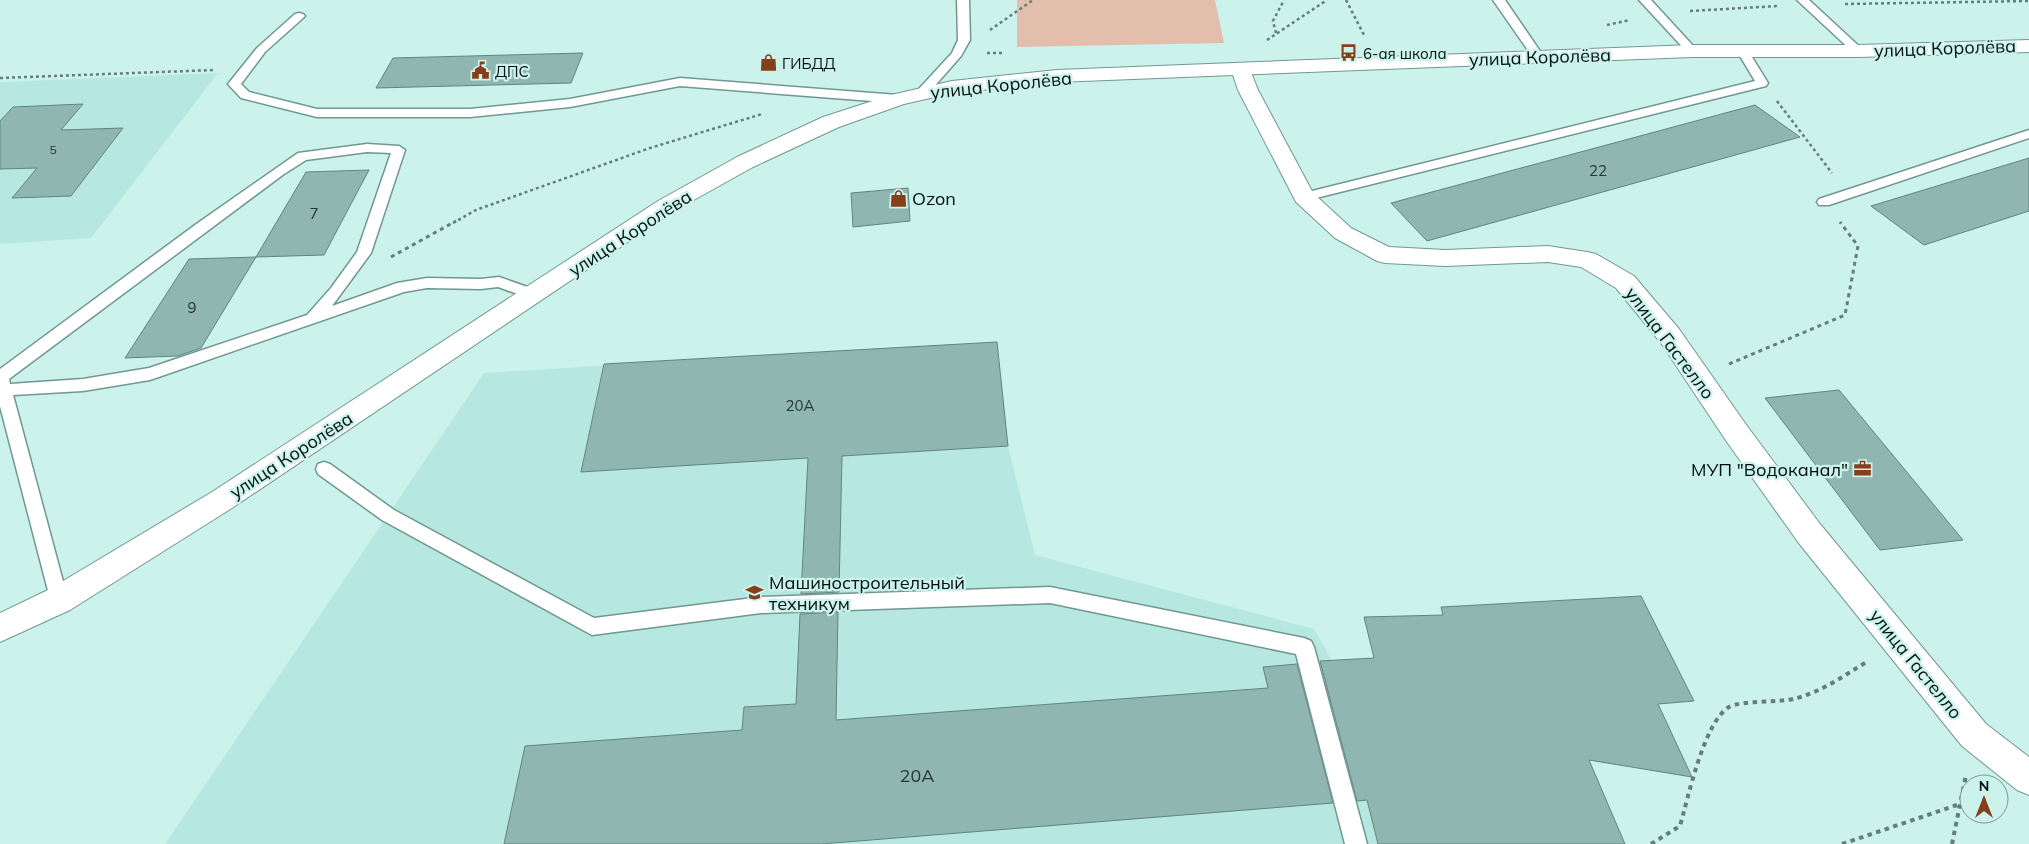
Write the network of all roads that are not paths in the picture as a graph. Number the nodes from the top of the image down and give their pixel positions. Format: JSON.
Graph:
{"nodes":[{"id":1,"x":963,"y":0,"type":"edge"},
{"id":2,"x":1499,"y":0,"type":"edge"},
{"id":3,"x":1645,"y":0,"type":"edge"},
{"id":4,"x":1803,"y":0,"type":"edge"},
{"id":5,"x":299,"y":16,"type":"dead end"},
{"id":6,"x":2029,"y":46,"type":"edge"},
{"id":7,"x":1692,"y":51,"type":"junction"},
{"id":8,"x":1744,"y":51,"type":"junction"},
{"id":9,"x":1858,"y":51,"type":"junction"},
{"id":10,"x":1538,"y":56,"type":"junction"},
{"id":11,"x":1241,"y":68,"type":"junction"},
{"id":12,"x":921,"y":94,"type":"junction"},
{"id":13,"x":898,"y":99,"type":"junction"},
{"id":14,"x":2029,"y":134,"type":"edge"},
{"id":15,"x":1304,"y":197,"type":"junction"},
{"id":16,"x":1824,"y":202,"type":"road end"},
{"id":17,"x":534,"y":295,"type":"junction"},
{"id":18,"x":312,"y":319,"type":"junction"},
{"id":19,"x":1,"y":381,"type":"edge"},
{"id":20,"x":324,"y":469,"type":"dead end"},
{"id":21,"x":59,"y":600,"type":"junction"},
{"id":22,"x":0,"y":628,"type":"edge"},
{"id":23,"x":2029,"y":778,"type":"edge"},
{"id":24,"x":1356,"y":844,"type":"edge"}],
"edges":[{"from":1,"to":12,"type":"lane"},
{"from":2,"to":10,"type":"lane"},
{"from":3,"to":7,"type":"lane"},
{"from":4,"to":9,"type":"lane"},
{"from":5,"to":13,"type":"lane"},
{"from":6,"to":9,"type":"main road","name":"улица Королёва"},
{"from":7,"to":8,"type":"main road","name":"улица Королёва"},
{"from":7,"to":10,"type":"main road","name":"улица Королёва"},
{"from":8,"to":9,"type":"main road","name":"улица Королёва"},
{"from":8,"to":15,"type":"lane"},
{"from":10,"to":11,"type":"main road","name":"улица Королёва"},
{"from":11,"to":12,"type":"main road","name":"улица Королёва"},
{"from":11,"to":15,"type":"main road","name":"улица Гастелло"},
{"from":12,"to":13,"type":"main road","name":"улица Королёва"},
{"from":13,"to":17,"type":"main road","name":"улица Королёва"},
{"from":14,"to":16,"type":"lane"},
{"from":15,"to":23,"type":"main road","name":"улица Гастелло"},
{"from":17,"to":18,"type":"lane"},
{"from":17,"to":21,"type":"main road","name":"улица Королёва"},
{"from":18,"to":19,"type":"lane"},
{"from":18,"to":19,"type":"lane"},
{"from":19,"to":21,"type":"lane"},
{"from":20,"to":24,"type":"lane"},
{"from":21,"to":22,"type":"main road","name":"улица Королёва"}]}
